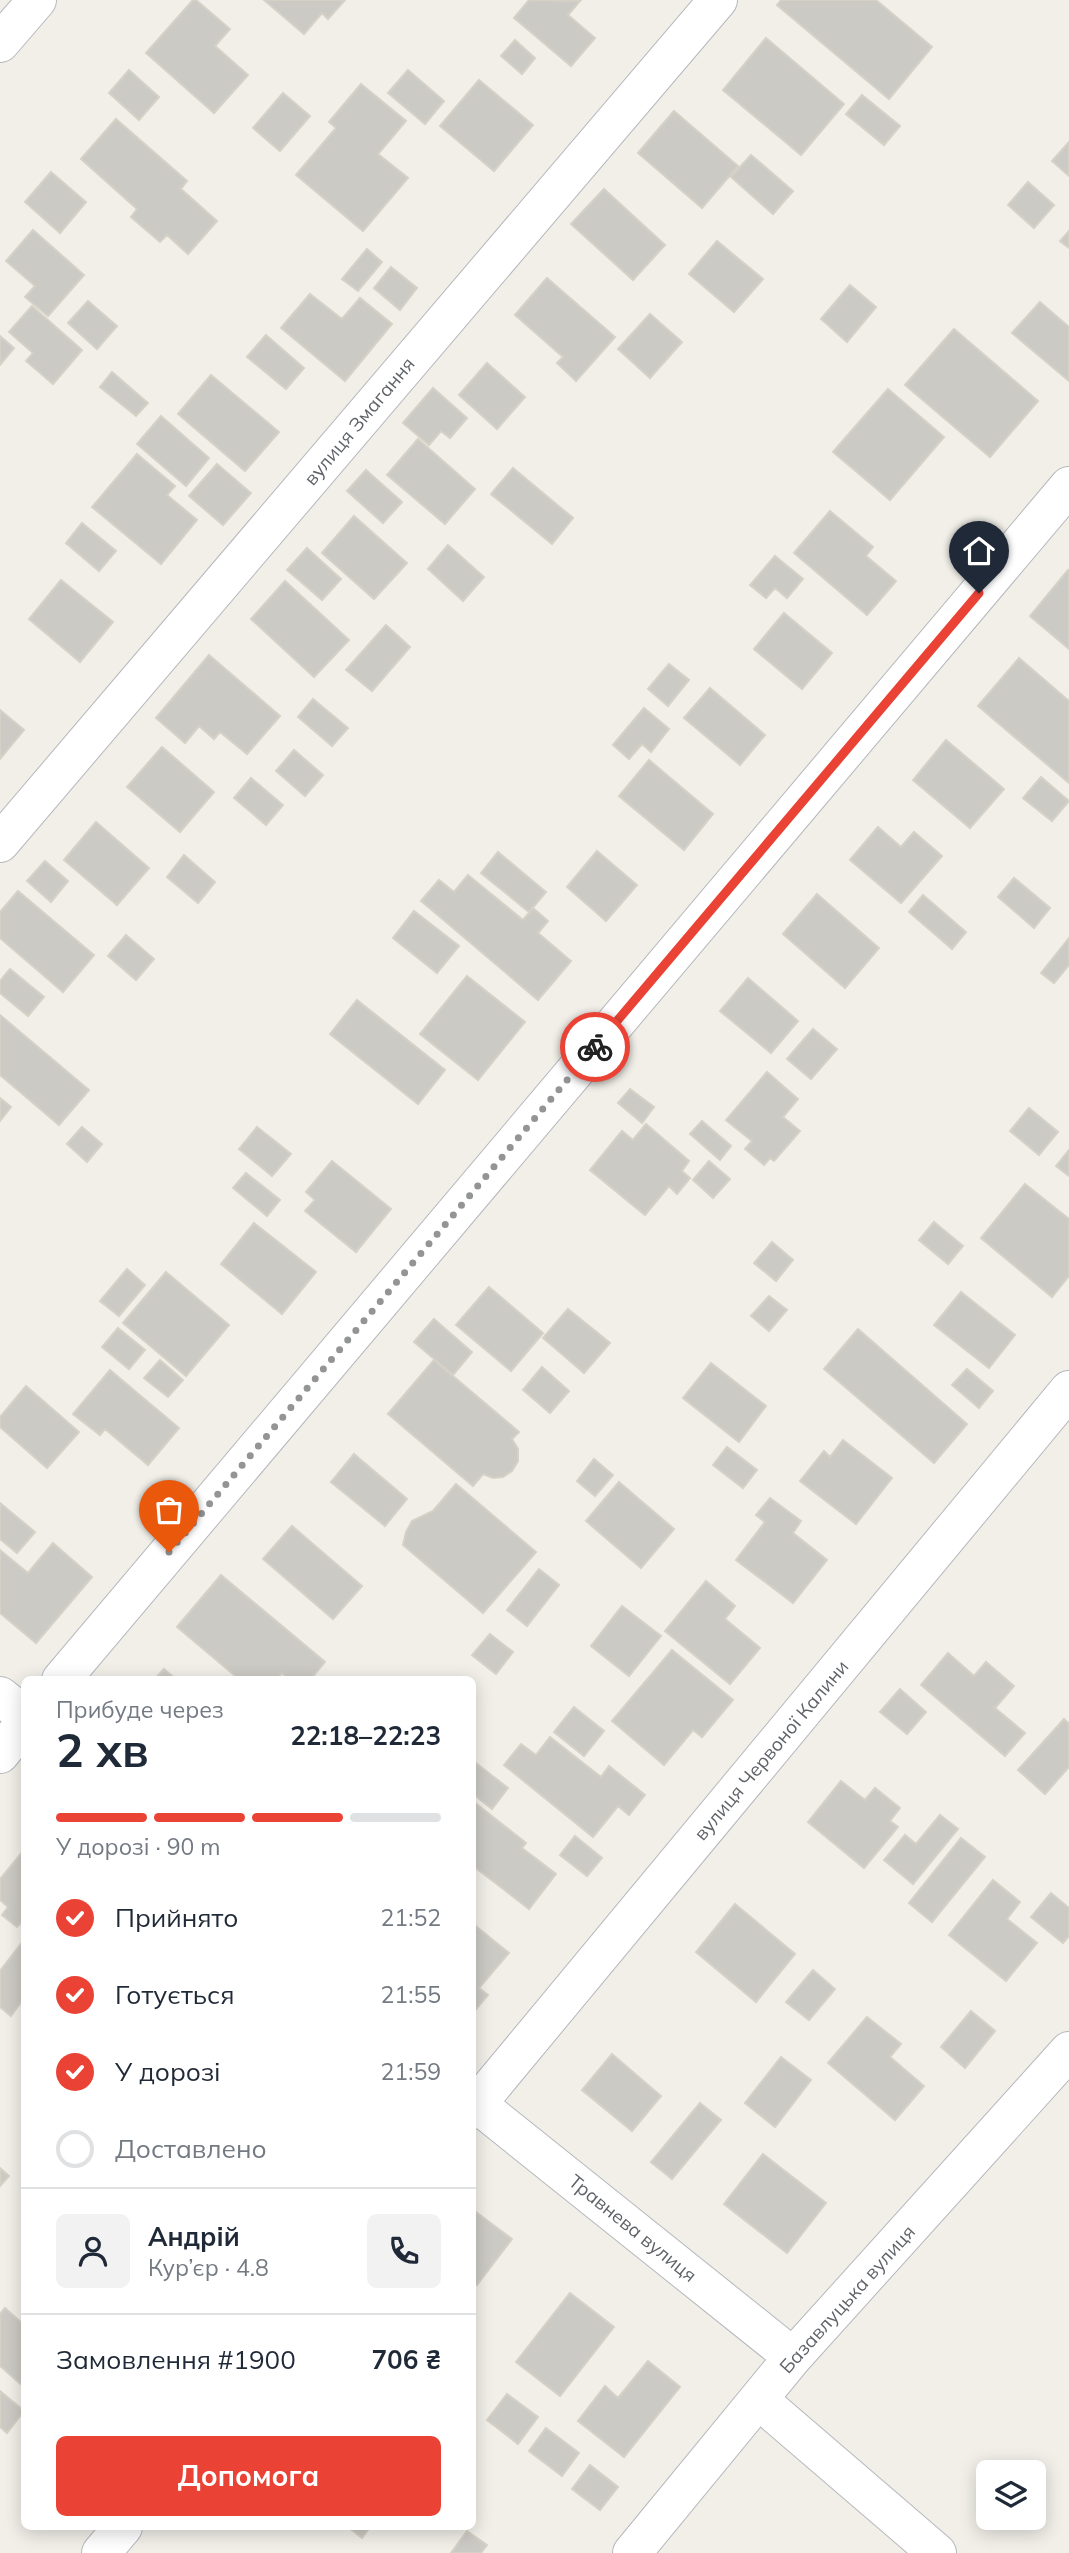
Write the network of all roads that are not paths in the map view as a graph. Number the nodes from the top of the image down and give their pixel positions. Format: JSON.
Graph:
{"nodes":[{"id":1,"x":37,"y":0,"type":"edge"},
{"id":2,"x":718,"y":0,"type":"edge"},
{"id":3,"x":0,"y":43,"type":"edge"},
{"id":4,"x":1069,"y":486,"type":"edge"},
{"id":5,"x":0,"y":843,"type":"edge"},
{"id":6,"x":1069,"y":1390,"type":"edge"},
{"id":7,"x":64,"y":1676,"type":"edge"},
{"id":8,"x":0,"y":1696,"type":"edge"},
{"id":9,"x":21,"y":1714,"type":"edge"},
{"id":10,"x":21,"y":1728,"type":"edge"},
{"id":11,"x":0,"y":1754,"type":"edge"},
{"id":12,"x":1069,"y":2051,"type":"edge"},
{"id":13,"x":476,"y":2102,"type":"edge"},
{"id":14,"x":476,"y":2106,"type":"edge"},
{"id":15,"x":793,"y":2357,"type":"junction"},
{"id":16,"x":759,"y":2400,"type":"junction"},
{"id":17,"x":120,"y":2530,"type":"edge"},
{"id":18,"x":101,"y":2553,"type":"edge"},
{"id":19,"x":632,"y":2553,"type":"edge"},
{"id":20,"x":937,"y":2553,"type":"edge"}],
"edges":[{"from":1,"to":3,"type":"street"},
{"from":2,"to":5,"type":"street","name":"вулиця Змагання"},
{"from":4,"to":7,"type":"street"},
{"from":6,"to":13,"type":"street","name":"вулиця Червоної Калини"},
{"from":8,"to":9,"type":"street"},
{"from":10,"to":11,"type":"street"},
{"from":12,"to":15,"type":"street","name":"Базавлуцька вулиця"},
{"from":14,"to":15,"type":"street","name":"Травнева вулиця"},
{"from":15,"to":16,"type":"street","name":"Базавлуцька вулиця"},
{"from":16,"to":19,"type":"street","name":"Базавлуцька вулиця"},
{"from":16,"to":20,"type":"street"},
{"from":17,"to":18,"type":"street"}]}
